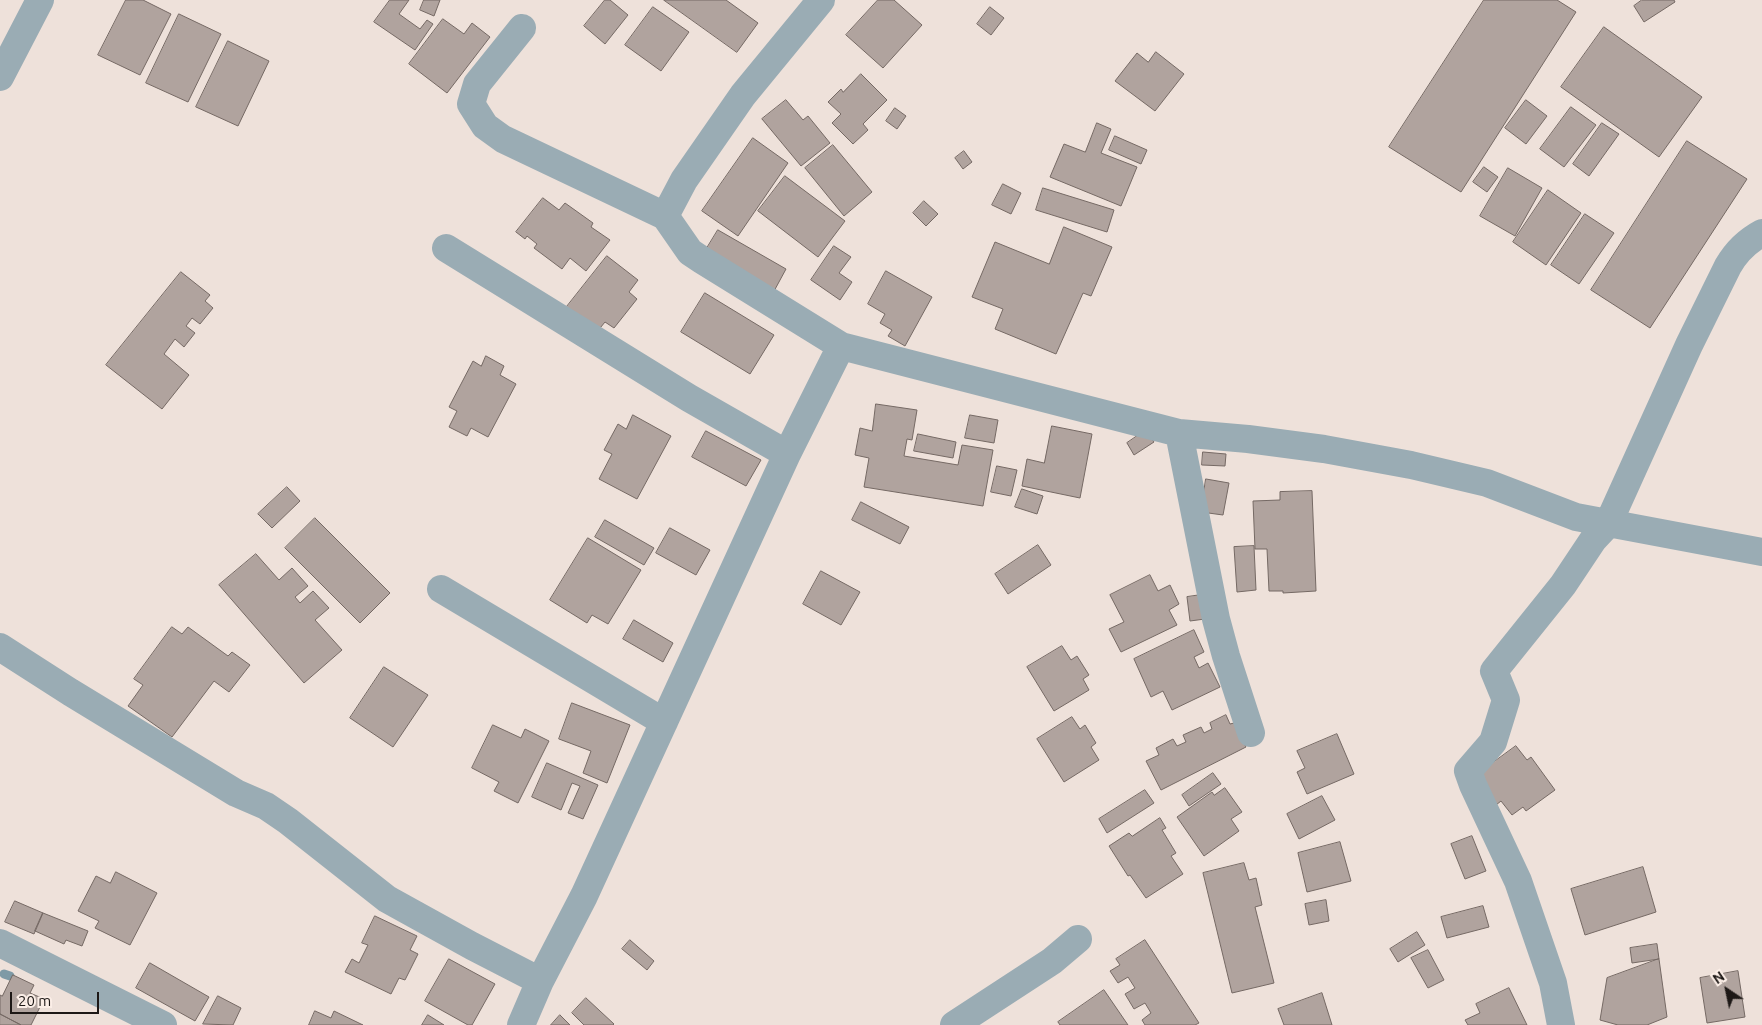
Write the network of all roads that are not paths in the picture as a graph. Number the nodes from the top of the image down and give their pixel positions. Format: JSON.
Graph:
{"nodes":[{"id":1,"x":40,"y":0,"type":"edge"},
{"id":2,"x":822,"y":0,"type":"edge"},
{"id":3,"x":522,"y":28,"type":"dead end"},
{"id":4,"x":0,"y":77,"type":"edge"},
{"id":5,"x":665,"y":216,"type":"junction"},
{"id":6,"x":1762,"y":234,"type":"edge"},
{"id":7,"x":446,"y":248,"type":"dead end"},
{"id":8,"x":841,"y":346,"type":"junction"},
{"id":9,"x":1179,"y":433,"type":"junction"},
{"id":10,"x":788,"y":454,"type":"junction"},
{"id":11,"x":1608,"y":524,"type":"junction"},
{"id":12,"x":1762,"y":552,"type":"edge"},
{"id":13,"x":441,"y":589,"type":"dead end"},
{"id":14,"x":0,"y":647,"type":"edge"},
{"id":15,"x":664,"y":722,"type":"junction"},
{"id":16,"x":1251,"y":733,"type":"dead end"},
{"id":17,"x":1078,"y":940,"type":"dead end"},
{"id":18,"x":0,"y":943,"type":"edge"},
{"id":19,"x":540,"y":981,"type":"junction"},
{"id":20,"x":163,"y":1025,"type":"edge"},
{"id":21,"x":521,"y":1025,"type":"edge"},
{"id":22,"x":954,"y":1025,"type":"edge"},
{"id":23,"x":1561,"y":1025,"type":"edge"}],
"edges":[{"from":1,"to":4,"type":"street"},
{"from":2,"to":5,"type":"street"},
{"from":3,"to":5,"type":"street"},
{"from":5,"to":8,"type":"street"},
{"from":6,"to":11,"type":"street"},
{"from":7,"to":10,"type":"street"},
{"from":8,"to":9,"type":"street"},
{"from":8,"to":10,"type":"street"},
{"from":9,"to":11,"type":"street"},
{"from":9,"to":16,"type":"street"},
{"from":10,"to":15,"type":"street"},
{"from":11,"to":12,"type":"street"},
{"from":11,"to":23,"type":"street"},
{"from":13,"to":15,"type":"street"},
{"from":14,"to":19,"type":"street"},
{"from":15,"to":19,"type":"street"},
{"from":17,"to":22,"type":"street"},
{"from":18,"to":20,"type":"street"},
{"from":19,"to":21,"type":"street"}]}
